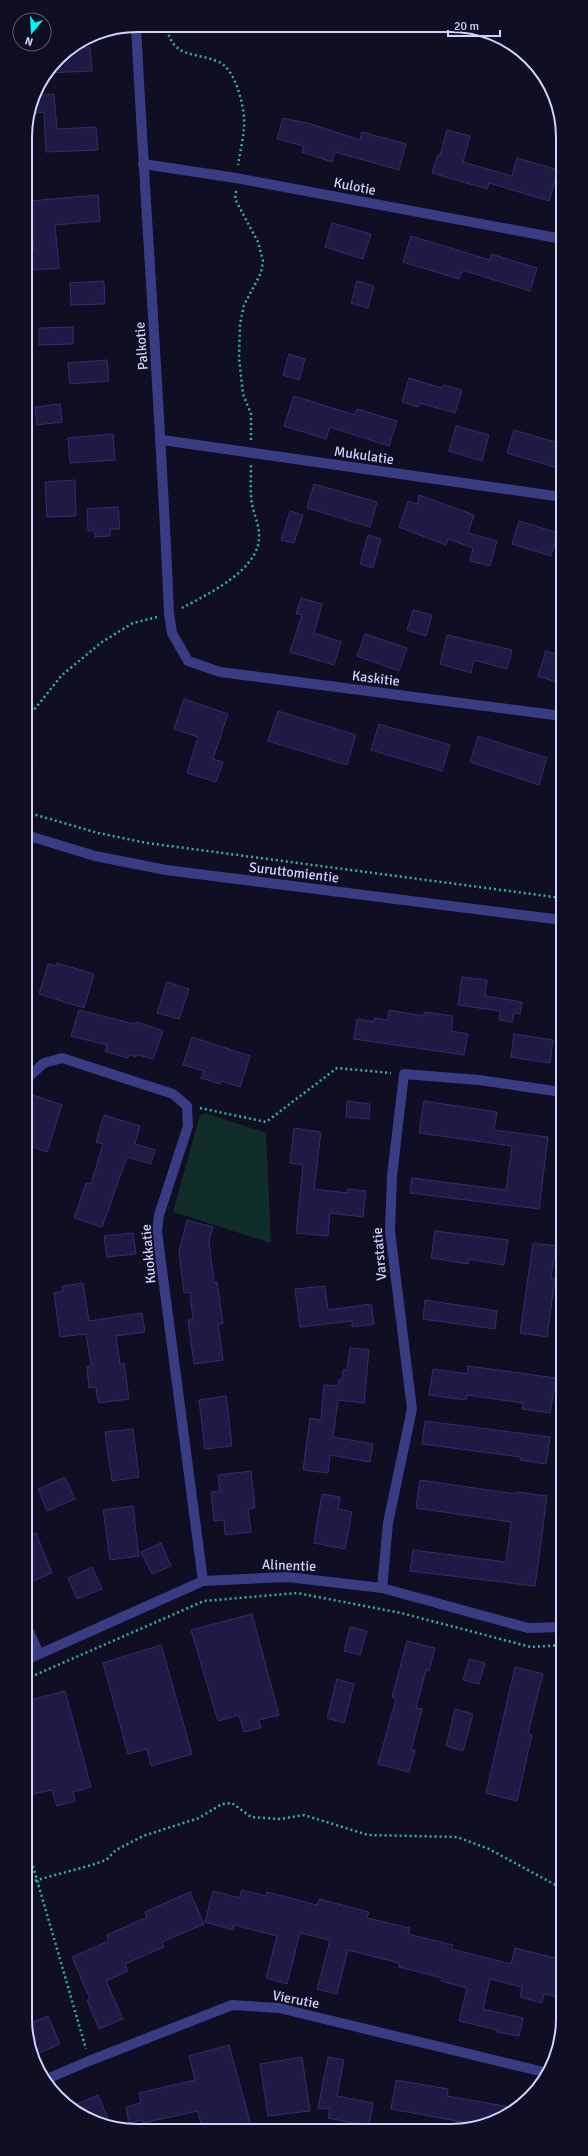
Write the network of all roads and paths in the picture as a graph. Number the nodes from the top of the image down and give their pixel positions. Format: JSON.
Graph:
{"nodes":[{"id":1,"x":136,"y":32,"type":"edge"},
{"id":2,"x":167,"y":32,"type":"edge"},
{"id":3,"x":143,"y":164,"type":"junction"},
{"id":4,"x":236,"y":178,"type":"junction"},
{"id":5,"x":556,"y":238,"type":"edge"},
{"id":6,"x":162,"y":440,"type":"junction"},
{"id":7,"x":251,"y":452,"type":"junction"},
{"id":8,"x":556,"y":496,"type":"edge"},
{"id":9,"x":169,"y":614,"type":"junction"},
{"id":10,"x":188,"y":661,"type":"joint"},
{"id":11,"x":32,"y":713,"type":"edge"},
{"id":12,"x":556,"y":715,"type":"edge"},
{"id":13,"x":32,"y":814,"type":"edge"},
{"id":14,"x":32,"y":837,"type":"edge"},
{"id":15,"x":556,"y":897,"type":"edge"},
{"id":16,"x":556,"y":919,"type":"edge"},
{"id":17,"x":32,"y":1074,"type":"edge"},
{"id":18,"x":404,"y":1074,"type":"junction"},
{"id":19,"x":556,"y":1091,"type":"edge"},
{"id":20,"x":187,"y":1106,"type":"junction"},
{"id":21,"x":203,"y":1581,"type":"junction"},
{"id":22,"x":382,"y":1588,"type":"junction"},
{"id":23,"x":556,"y":1627,"type":"edge"},
{"id":24,"x":32,"y":1638,"type":"edge"},
{"id":25,"x":556,"y":1645,"type":"edge"},
{"id":26,"x":39,"y":1654,"type":"junction"},
{"id":27,"x":32,"y":1657,"type":"edge"},
{"id":28,"x":32,"y":1676,"type":"edge"},
{"id":29,"x":32,"y":1863,"type":"edge"},
{"id":30,"x":37,"y":1880,"type":"junction"},
{"id":31,"x":32,"y":1882,"type":"edge"},
{"id":32,"x":556,"y":1885,"type":"edge"},
{"id":33,"x":89,"y":2061,"type":"junction"},
{"id":34,"x":542,"y":2071,"type":"edge"},
{"id":35,"x":50,"y":2078,"type":"edge"}],
"edges":[{"from":1,"to":3,"type":"street","name":"Palkotie"},
{"from":2,"to":4,"type":"path"},
{"from":3,"to":4,"type":"street","name":"Kulotie"},
{"from":3,"to":6,"type":"street","name":"Palkotie"},
{"from":4,"to":5,"type":"street","name":"Kulotie"},
{"from":4,"to":7,"type":"path"},
{"from":6,"to":7,"type":"street","name":"Mukulatie"},
{"from":6,"to":9,"type":"street","name":"Palkotie"},
{"from":7,"to":8,"type":"street","name":"Mukulatie"},
{"from":7,"to":9,"type":"path"},
{"from":9,"to":10,"type":"street","name":"Palkotie"},
{"from":9,"to":11,"type":"path"},
{"from":10,"to":12,"type":"street","name":"Kaskitie"},
{"from":13,"to":15,"type":"path"},
{"from":14,"to":16,"type":"street","name":"Suruttomientie"},
{"from":17,"to":20,"type":"street"},
{"from":18,"to":19,"type":"street"},
{"from":18,"to":20,"type":"path"},
{"from":18,"to":22,"type":"street","name":"Varstatie"},
{"from":20,"to":21,"type":"street","name":"Kuokkatie"},
{"from":21,"to":22,"type":"street","name":"Alinentie"},
{"from":21,"to":26,"type":"street","name":"Alinentie"},
{"from":22,"to":23,"type":"street","name":"Alinentie"},
{"from":24,"to":26,"type":"street"},
{"from":25,"to":28,"type":"path"},
{"from":26,"to":27,"type":"street","name":"Alinentie"},
{"from":29,"to":30,"type":"path"},
{"from":30,"to":31,"type":"path"},
{"from":30,"to":32,"type":"path"},
{"from":30,"to":33,"type":"path"},
{"from":33,"to":34,"type":"street","name":"Vierutie"},
{"from":33,"to":35,"type":"street","name":"Vierutie"}]}
